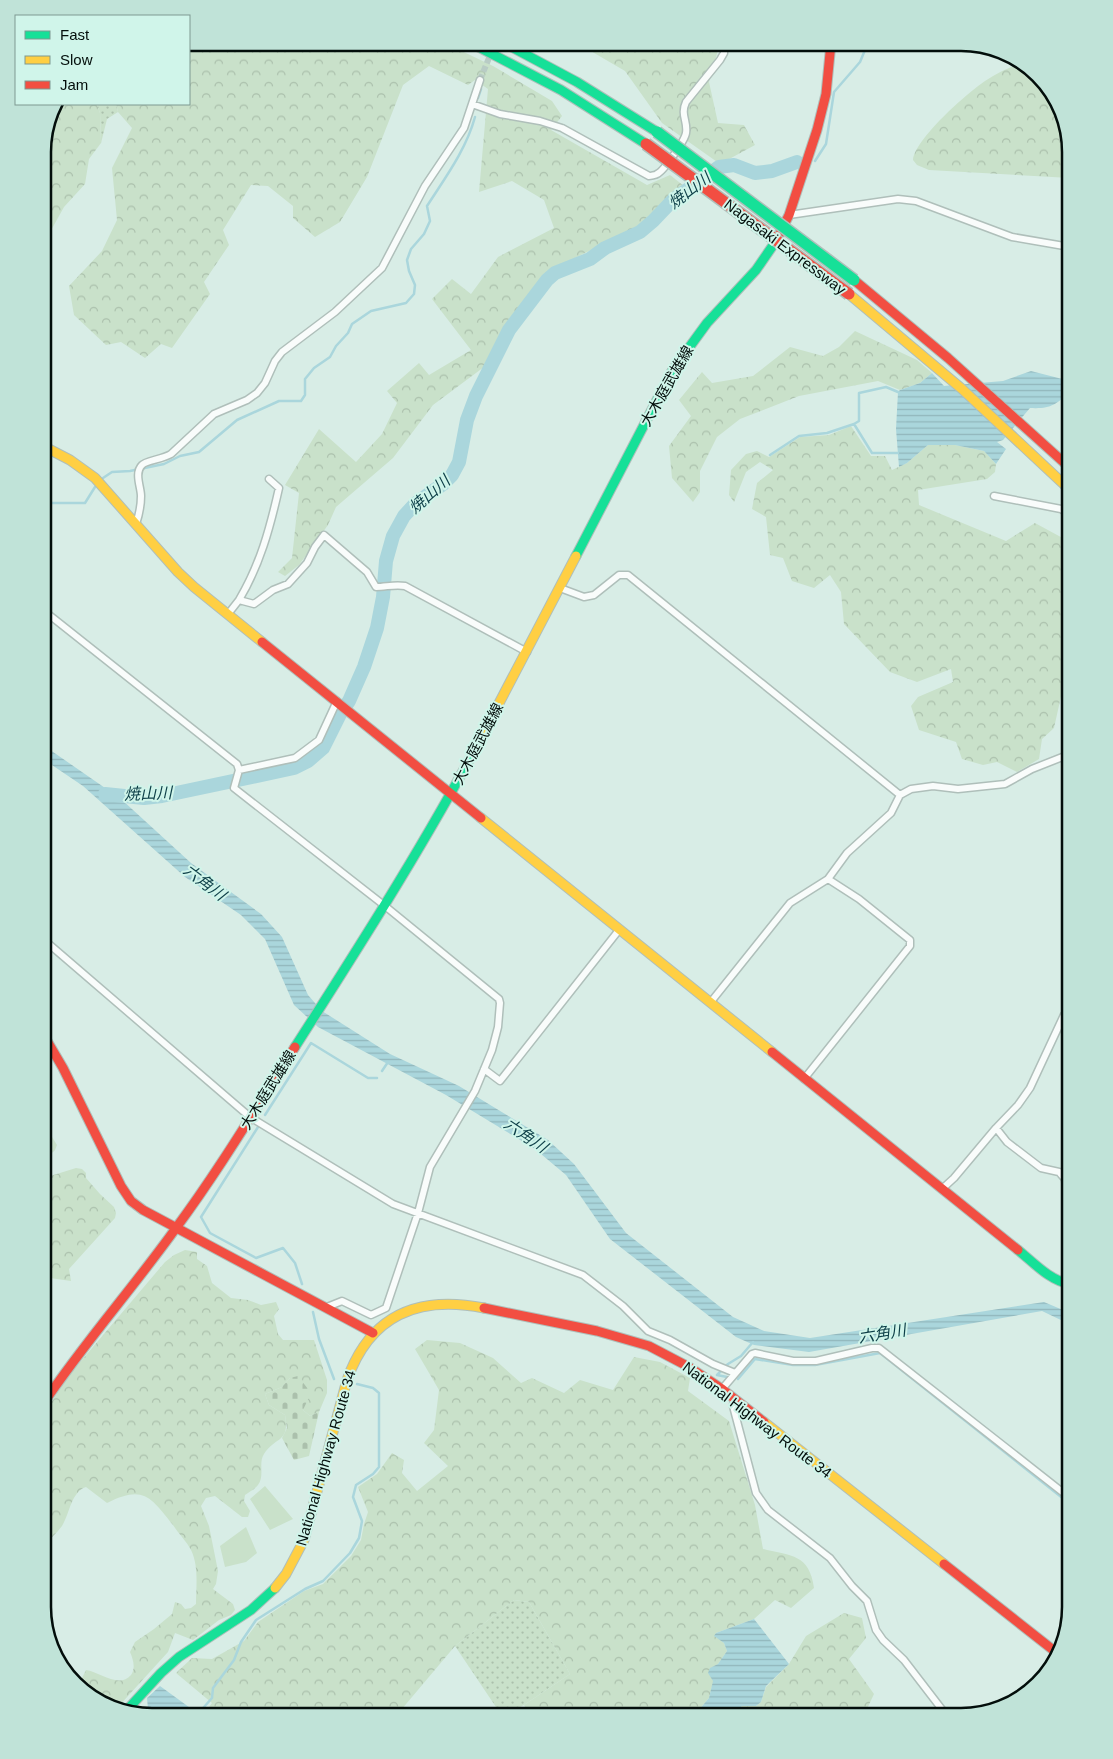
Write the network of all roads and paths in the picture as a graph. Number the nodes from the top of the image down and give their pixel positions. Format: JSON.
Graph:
{"nodes":[{"id":1,"x":486,"y":51,"type":"edge"},
{"id":2,"x":519,"y":51,"type":"edge"},
{"id":3,"x":724,"y":51,"type":"edge"},
{"id":4,"x":830,"y":51,"type":"edge"},
{"id":5,"x":480,"y":80,"type":"tunnel mouth"},
{"id":6,"x":472,"y":104,"type":"junction"},
{"id":7,"x":789,"y":215,"type":"junction"},
{"id":8,"x":1062,"y":246,"type":"edge"},
{"id":9,"x":1027,"y":428,"type":"junction"},
{"id":10,"x":51,"y":449,"type":"edge"},
{"id":11,"x":1062,"y":456,"type":"edge"},
{"id":12,"x":1062,"y":461,"type":"edge"},
{"id":13,"x":269,"y":479,"type":"dead end"},
{"id":14,"x":1062,"y":482,"type":"edge"},
{"id":15,"x":994,"y":496,"type":"dead end"},
{"id":16,"x":1062,"y":510,"type":"edge"},
{"id":17,"x":136,"y":524,"type":"junction"},
{"id":18,"x":560,"y":588,"type":"junction"},
{"id":19,"x":240,"y":600,"type":"junction"},
{"id":20,"x":228,"y":614,"type":"junction"},
{"id":21,"x":51,"y":616,"type":"edge"},
{"id":22,"x":527,"y":652,"type":"junction"},
{"id":23,"x":338,"y":701,"type":"junction"},
{"id":24,"x":1062,"y":757,"type":"edge"},
{"id":25,"x":239,"y":770,"type":"junction"},
{"id":26,"x":451,"y":794,"type":"junction"},
{"id":27,"x":900,"y":795,"type":"junction"},
{"id":28,"x":828,"y":878,"type":"junction"},
{"id":29,"x":385,"y":906,"type":"junction"},
{"id":30,"x":619,"y":930,"type":"junction"},
{"id":31,"x":51,"y":946,"type":"edge"},
{"id":32,"x":710,"y":1003,"type":"junction"},
{"id":33,"x":1062,"y":1019,"type":"edge"},
{"id":34,"x":51,"y":1048,"type":"edge"},
{"id":35,"x":484,"y":1068,"type":"junction"},
{"id":36,"x":804,"y":1079,"type":"junction"},
{"id":37,"x":250,"y":1117,"type":"junction"},
{"id":38,"x":996,"y":1128,"type":"junction"},
{"id":39,"x":1062,"y":1176,"type":"edge"},
{"id":40,"x":942,"y":1189,"type":"junction"},
{"id":41,"x":418,"y":1213,"type":"junction"},
{"id":42,"x":176,"y":1229,"type":"junction"},
{"id":43,"x":1062,"y":1283,"type":"edge"},
{"id":44,"x":327,"y":1308,"type":"junction"},
{"id":45,"x":373,"y":1333,"type":"junction"},
{"id":46,"x":735,"y":1373,"type":"junction"},
{"id":47,"x":722,"y":1389,"type":"junction"},
{"id":48,"x":51,"y":1391,"type":"edge"},
{"id":49,"x":734,"y":1399,"type":"junction"},
{"id":50,"x":1062,"y":1492,"type":"edge"},
{"id":51,"x":1052,"y":1648,"type":"edge"},
{"id":52,"x":131,"y":1705,"type":"edge"},
{"id":53,"x":941,"y":1708,"type":"edge"}],
"edges":[{"from":1,"to":14,"type":"main road","name":"Nagasaki Expressway","bridge":true},
{"from":2,"to":9,"type":"main road","name":"Nagasaki Expressway","bridge":true},
{"from":3,"to":6,"type":"street"},
{"from":4,"to":7,"type":"main road","name":"大木庭武雄線"},
{"from":5,"to":6,"type":"street"},
{"from":6,"to":17,"type":"street"},
{"from":7,"to":8,"type":"street"},
{"from":7,"to":18,"type":"main road","name":"大木庭武雄線"},
{"from":9,"to":11,"type":"main road"},
{"from":9,"to":12,"type":"main road","name":"Nagasaki Expressway"},
{"from":10,"to":17,"type":"main road"},
{"from":13,"to":19,"type":"street"},
{"from":15,"to":16,"type":"street"},
{"from":17,"to":20,"type":"main road"},
{"from":18,"to":22,"type":"main road","name":"大木庭武雄線"},
{"from":18,"to":27,"type":"street"},
{"from":19,"to":20,"type":"street"},
{"from":19,"to":22,"type":"street"},
{"from":20,"to":23,"type":"main road"},
{"from":21,"to":25,"type":"street"},
{"from":22,"to":26,"type":"main road","name":"大木庭武雄線"},
{"from":23,"to":25,"type":"street"},
{"from":23,"to":26,"type":"main road"},
{"from":24,"to":27,"type":"street"},
{"from":25,"to":29,"type":"street"},
{"from":26,"to":29,"type":"main road","name":"大木庭武雄線"},
{"from":26,"to":30,"type":"main road"},
{"from":27,"to":28,"type":"street"},
{"from":28,"to":32,"type":"street"},
{"from":28,"to":36,"type":"street"},
{"from":29,"to":35,"type":"street"},
{"from":29,"to":37,"type":"main road","name":"大木庭武雄線"},
{"from":30,"to":32,"type":"main road"},
{"from":30,"to":35,"type":"street"},
{"from":31,"to":37,"type":"street"},
{"from":32,"to":36,"type":"main road"},
{"from":33,"to":38,"type":"street"},
{"from":34,"to":42,"type":"main road"},
{"from":35,"to":41,"type":"street"},
{"from":36,"to":40,"type":"main road"},
{"from":37,"to":41,"type":"street"},
{"from":37,"to":42,"type":"main road","name":"大木庭武雄線"},
{"from":38,"to":39,"type":"street"},
{"from":38,"to":40,"type":"street"},
{"from":40,"to":43,"type":"main road"},
{"from":41,"to":44,"type":"street"},
{"from":41,"to":46,"type":"street"},
{"from":42,"to":44,"type":"main road"},
{"from":42,"to":48,"type":"main road","name":"大木庭武雄線"},
{"from":44,"to":45,"type":"main road"},
{"from":45,"to":47,"type":"main road","name":"National Highway Route 34"},
{"from":45,"to":52,"type":"main road","name":"National Highway Route 34"},
{"from":46,"to":47,"type":"street"},
{"from":46,"to":50,"type":"street"},
{"from":47,"to":49,"type":"main road","name":"National Highway Route 34"},
{"from":49,"to":51,"type":"main road","name":"National Highway Route 34"},
{"from":49,"to":53,"type":"street"}]}
